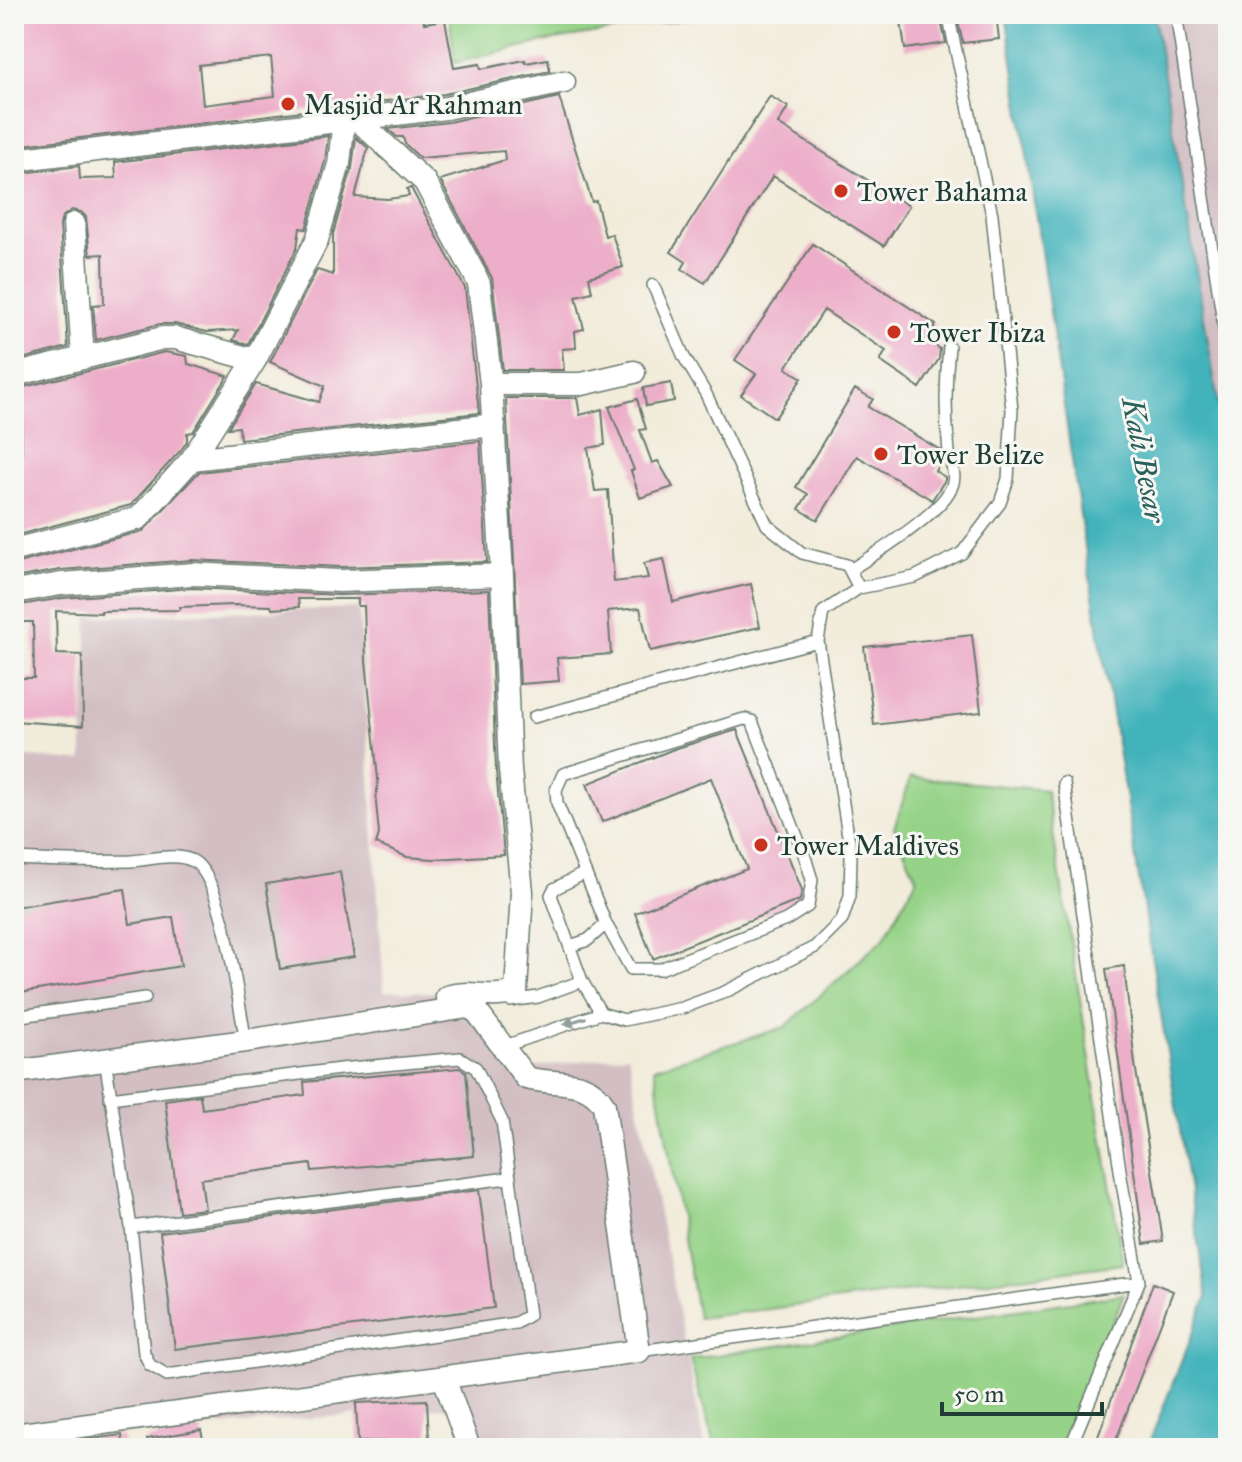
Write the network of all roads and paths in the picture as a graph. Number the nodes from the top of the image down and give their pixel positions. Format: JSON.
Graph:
{"nodes":[{"id":1,"x":1176,"y":14,"type":"edge"},
{"id":2,"x":949,"y":19,"type":"dead end"},
{"id":3,"x":564,"y":82,"type":"dead end"},
{"id":4,"x":350,"y":118,"type":"junction"},
{"id":5,"x":14,"y":160,"type":"edge"},
{"id":6,"x":74,"y":224,"type":"dead end"},
{"id":7,"x":653,"y":285,"type":"dead end"},
{"id":8,"x":949,"y":347,"type":"dead end"},
{"id":9,"x":1228,"y":354,"type":"edge"},
{"id":10,"x":83,"y":358,"type":"junction"},
{"id":11,"x":255,"y":360,"type":"junction"},
{"id":12,"x":634,"y":372,"type":"dead end"},
{"id":13,"x":14,"y":375,"type":"edge"},
{"id":14,"x":491,"y":384,"type":"junction"},
{"id":15,"x":494,"y":425,"type":"junction"},
{"id":16,"x":192,"y":459,"type":"junction"},
{"id":17,"x":14,"y":550,"type":"edge"},
{"id":18,"x":850,"y":570,"type":"junction"},
{"id":19,"x":502,"y":575,"type":"junction"},
{"id":20,"x":859,"y":588,"type":"junction"},
{"id":21,"x":14,"y":592,"type":"edge"},
{"id":22,"x":818,"y":641,"type":"junction"},
{"id":23,"x":534,"y":717,"type":"dead end"},
{"id":24,"x":1064,"y":783,"type":"dead end"},
{"id":25,"x":14,"y":859,"type":"edge"},
{"id":26,"x":585,"y":873,"type":"junction"},
{"id":27,"x":606,"y":924,"type":"junction"},
{"id":28,"x":570,"y":946,"type":"junction"},
{"id":29,"x":582,"y":981,"type":"junction"},
{"id":30,"x":145,"y":998,"type":"dead end"},
{"id":31,"x":468,"y":1007,"type":"junction"},
{"id":32,"x":428,"y":1012,"type":"junction"},
{"id":33,"x":601,"y":1013,"type":"junction"},
{"id":34,"x":14,"y":1017,"type":"edge"},
{"id":35,"x":246,"y":1041,"type":"junction"},
{"id":36,"x":502,"y":1047,"type":"junction"},
{"id":37,"x":105,"y":1059,"type":"junction"},
{"id":38,"x":14,"y":1072,"type":"edge"},
{"id":39,"x":110,"y":1098,"type":"junction"},
{"id":40,"x":508,"y":1178,"type":"junction"},
{"id":41,"x":131,"y":1227,"type":"junction"},
{"id":42,"x":1139,"y":1282,"type":"junction"},
{"id":43,"x":639,"y":1351,"type":"junction"},
{"id":44,"x":444,"y":1378,"type":"junction"},
{"id":45,"x":14,"y":1435,"type":"edge"},
{"id":46,"x":469,"y":1448,"type":"edge"},
{"id":47,"x":1070,"y":1448,"type":"edge"}],
"edges":[{"from":1,"to":9,"type":"lane"},
{"from":2,"to":20,"type":"lane"},
{"from":3,"to":4,"type":"street"},
{"from":4,"to":5,"type":"street"},
{"from":4,"to":11,"type":"street"},
{"from":4,"to":14,"type":"street"},
{"from":6,"to":10,"type":"street"},
{"from":7,"to":18,"type":"lane"},
{"from":8,"to":18,"type":"lane"},
{"from":10,"to":11,"type":"street"},
{"from":10,"to":13,"type":"street"},
{"from":11,"to":16,"type":"street"},
{"from":12,"to":14,"type":"street"},
{"from":14,"to":15,"type":"street"},
{"from":15,"to":16,"type":"street"},
{"from":15,"to":19,"type":"street"},
{"from":16,"to":17,"type":"street"},
{"from":18,"to":20,"type":"lane"},
{"from":19,"to":21,"type":"street"},
{"from":19,"to":32,"type":"street"},
{"from":20,"to":22,"type":"lane"},
{"from":22,"to":23,"type":"lane"},
{"from":22,"to":33,"type":"lane"},
{"from":24,"to":42,"type":"lane"},
{"from":25,"to":35,"type":"lane"},
{"from":26,"to":27,"type":"lane"},
{"from":26,"to":27,"type":"lane"},
{"from":26,"to":28,"type":"lane"},
{"from":27,"to":28,"type":"lane"},
{"from":28,"to":29,"type":"lane"},
{"from":29,"to":31,"type":"lane"},
{"from":29,"to":33,"type":"lane"},
{"from":30,"to":34,"type":"lane"},
{"from":31,"to":32,"type":"street"},
{"from":31,"to":36,"type":"street"},
{"from":32,"to":35,"type":"street"},
{"from":33,"to":36,"type":"lane","one_way":true},
{"from":35,"to":37,"type":"street"},
{"from":36,"to":43,"type":"street"},
{"from":37,"to":38,"type":"street"},
{"from":37,"to":39,"type":"lane"},
{"from":39,"to":40,"type":"lane"},
{"from":39,"to":41,"type":"lane"},
{"from":40,"to":41,"type":"lane"},
{"from":40,"to":41,"type":"lane"},
{"from":42,"to":43,"type":"lane"},
{"from":42,"to":47,"type":"lane"},
{"from":43,"to":44,"type":"street"},
{"from":44,"to":45,"type":"street"},
{"from":44,"to":46,"type":"street"}]}
